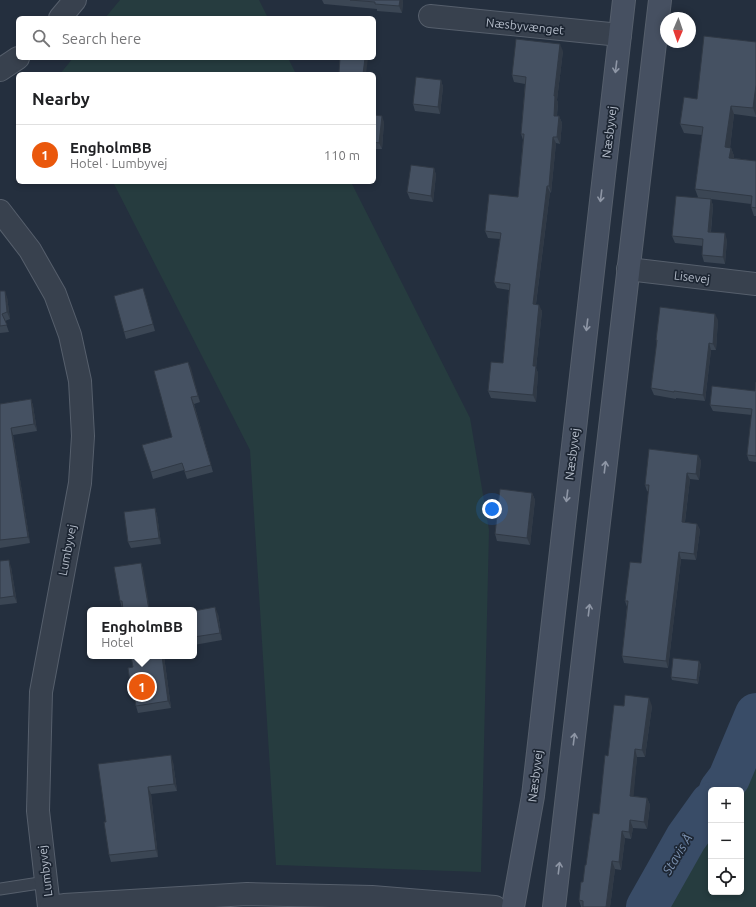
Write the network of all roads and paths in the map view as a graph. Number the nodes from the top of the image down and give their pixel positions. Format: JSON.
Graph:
{"nodes":[{"id":1,"x":75,"y":0,"type":"edge"},
{"id":2,"x":624,"y":0,"type":"edge"},
{"id":3,"x":660,"y":0,"type":"edge"},
{"id":4,"x":62,"y":16,"type":"edge"},
{"id":5,"x":430,"y":16,"type":"dead end"},
{"id":6,"x":620,"y":35,"type":"junction"},
{"id":7,"x":16,"y":59,"type":"edge"},
{"id":8,"x":0,"y":70,"type":"edge"},
{"id":9,"x":0,"y":211,"type":"edge"},
{"id":10,"x":628,"y":270,"type":"junction"},
{"id":11,"x":756,"y":284,"type":"edge"},
{"id":12,"x":46,"y":882,"type":"junction"},
{"id":13,"x":0,"y":889,"type":"edge"},
{"id":14,"x":50,"y":907,"type":"edge"},
{"id":15,"x":495,"y":907,"type":"edge"},
{"id":16,"x":513,"y":907,"type":"edge"},
{"id":17,"x":554,"y":907,"type":"edge"}],
"edges":[{"from":1,"to":4,"type":"street"},
{"from":2,"to":6,"type":"main road","name":"Næsbyvej"},
{"from":3,"to":10,"type":"main road"},
{"from":5,"to":6,"type":"street","name":"Næsbyvænget"},
{"from":6,"to":16,"type":"main road","name":"Næsbyvej","one_way":true},
{"from":7,"to":8,"type":"street"},
{"from":9,"to":12,"type":"street","name":"Lumbyvej"},
{"from":10,"to":11,"type":"street","name":"Lisevej"},
{"from":17,"to":10,"type":"main road","one_way":true},
{"from":12,"to":13,"type":"lane"},
{"from":12,"to":14,"type":"street","name":"Lumbyvej"},
{"from":14,"to":15,"type":"street","name":"Lumbyvej"}]}
